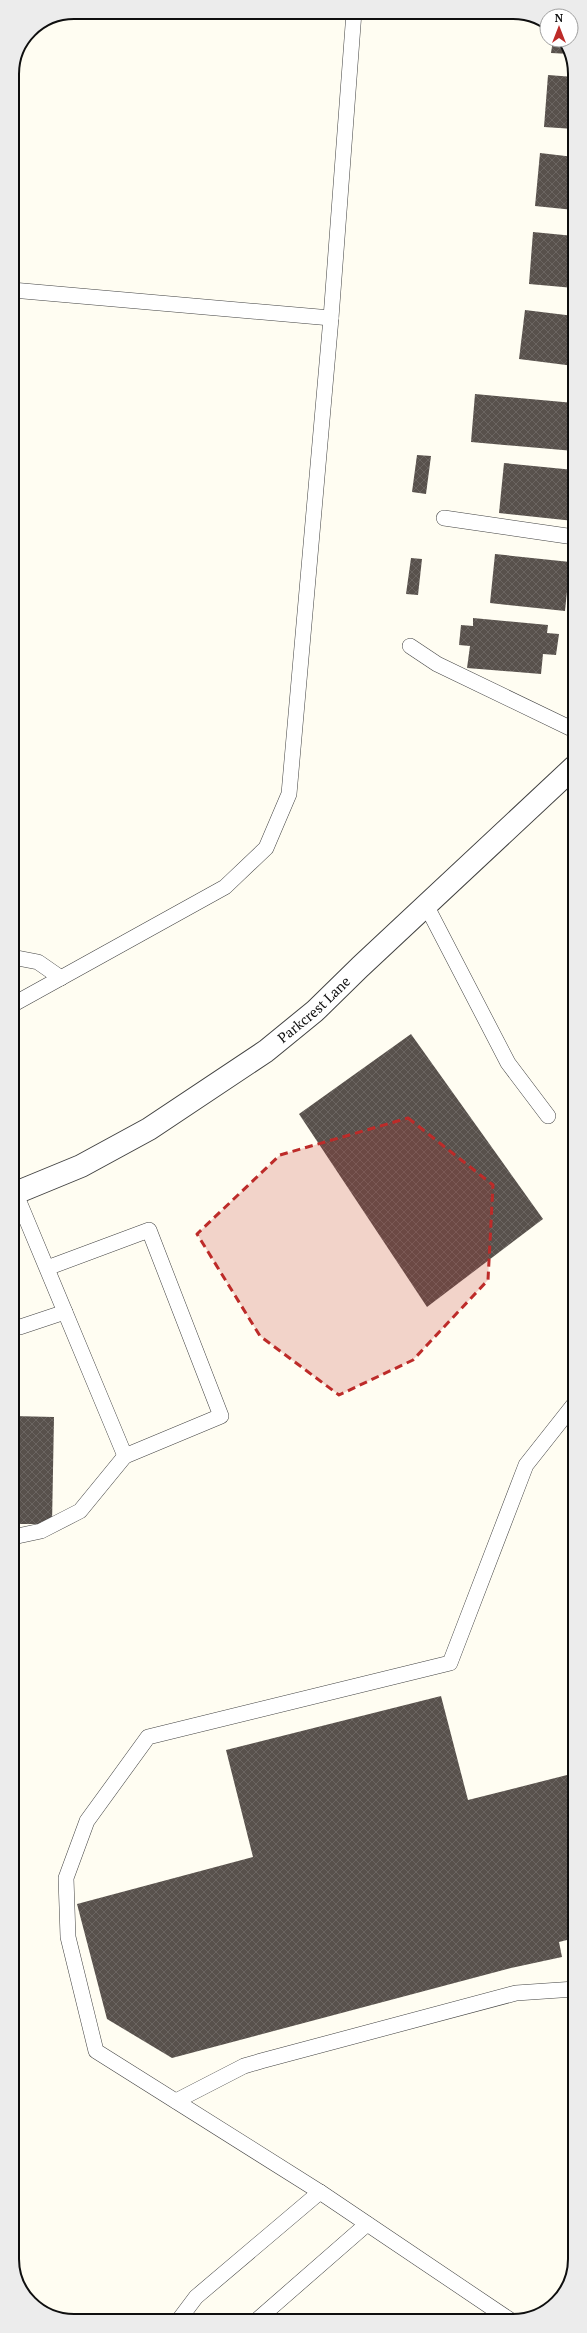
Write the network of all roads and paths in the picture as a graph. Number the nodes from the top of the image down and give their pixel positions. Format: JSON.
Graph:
{"nodes":[{"id":1,"x":353,"y":19,"type":"edge"},
{"id":2,"x":19,"y":291,"type":"edge"},
{"id":3,"x":331,"y":318,"type":"junction"},
{"id":4,"x":444,"y":518,"type":"dead end"},
{"id":5,"x":568,"y":536,"type":"edge"},
{"id":6,"x":410,"y":646,"type":"dead end"},
{"id":7,"x":568,"y":727,"type":"edge"},
{"id":8,"x":568,"y":772,"type":"edge"},
{"id":9,"x":426,"y":905,"type":"junction"},
{"id":10,"x":19,"y":958,"type":"edge"},
{"id":11,"x":61,"y":978,"type":"junction"},
{"id":12,"x":19,"y":1001,"type":"edge"},
{"id":13,"x":548,"y":1116,"type":"dead end"},
{"id":14,"x":19,"y":1191,"type":"edge"},
{"id":15,"x":19,"y":1204,"type":"edge"},
{"id":16,"x":47,"y":1268,"type":"junction"},
{"id":17,"x":65,"y":1312,"type":"junction"},
{"id":18,"x":19,"y":1327,"type":"edge"},
{"id":19,"x":568,"y":1410,"type":"edge"},
{"id":20,"x":124,"y":1456,"type":"junction"},
{"id":21,"x":19,"y":1536,"type":"edge"},
{"id":22,"x":568,"y":1989,"type":"edge"},
{"id":23,"x":176,"y":2102,"type":"junction"},
{"id":24,"x":320,"y":2192,"type":"junction"},
{"id":25,"x":367,"y":2224,"type":"junction"},
{"id":26,"x":183,"y":2314,"type":"edge"},
{"id":27,"x":264,"y":2314,"type":"edge"},
{"id":28,"x":501,"y":2314,"type":"edge"}],
"edges":[{"from":1,"to":3,"type":"lane"},
{"from":2,"to":3,"type":"lane"},
{"from":3,"to":11,"type":"lane"},
{"from":4,"to":5,"type":"lane"},
{"from":6,"to":7,"type":"lane"},
{"from":8,"to":9,"type":"street","name":"Parkcrest Lane"},
{"from":9,"to":13,"type":"lane"},
{"from":9,"to":14,"type":"street","name":"Parkcrest Lane"},
{"from":10,"to":11,"type":"lane"},
{"from":11,"to":12,"type":"lane"},
{"from":15,"to":16,"type":"lane"},
{"from":16,"to":17,"type":"lane"},
{"from":16,"to":20,"type":"lane"},
{"from":17,"to":18,"type":"lane"},
{"from":17,"to":20,"type":"lane"},
{"from":19,"to":23,"type":"lane"},
{"from":20,"to":21,"type":"lane"},
{"from":22,"to":23,"type":"lane"},
{"from":23,"to":24,"type":"lane"},
{"from":24,"to":25,"type":"lane"},
{"from":24,"to":26,"type":"lane"},
{"from":25,"to":27,"type":"lane"},
{"from":25,"to":28,"type":"lane"}]}
